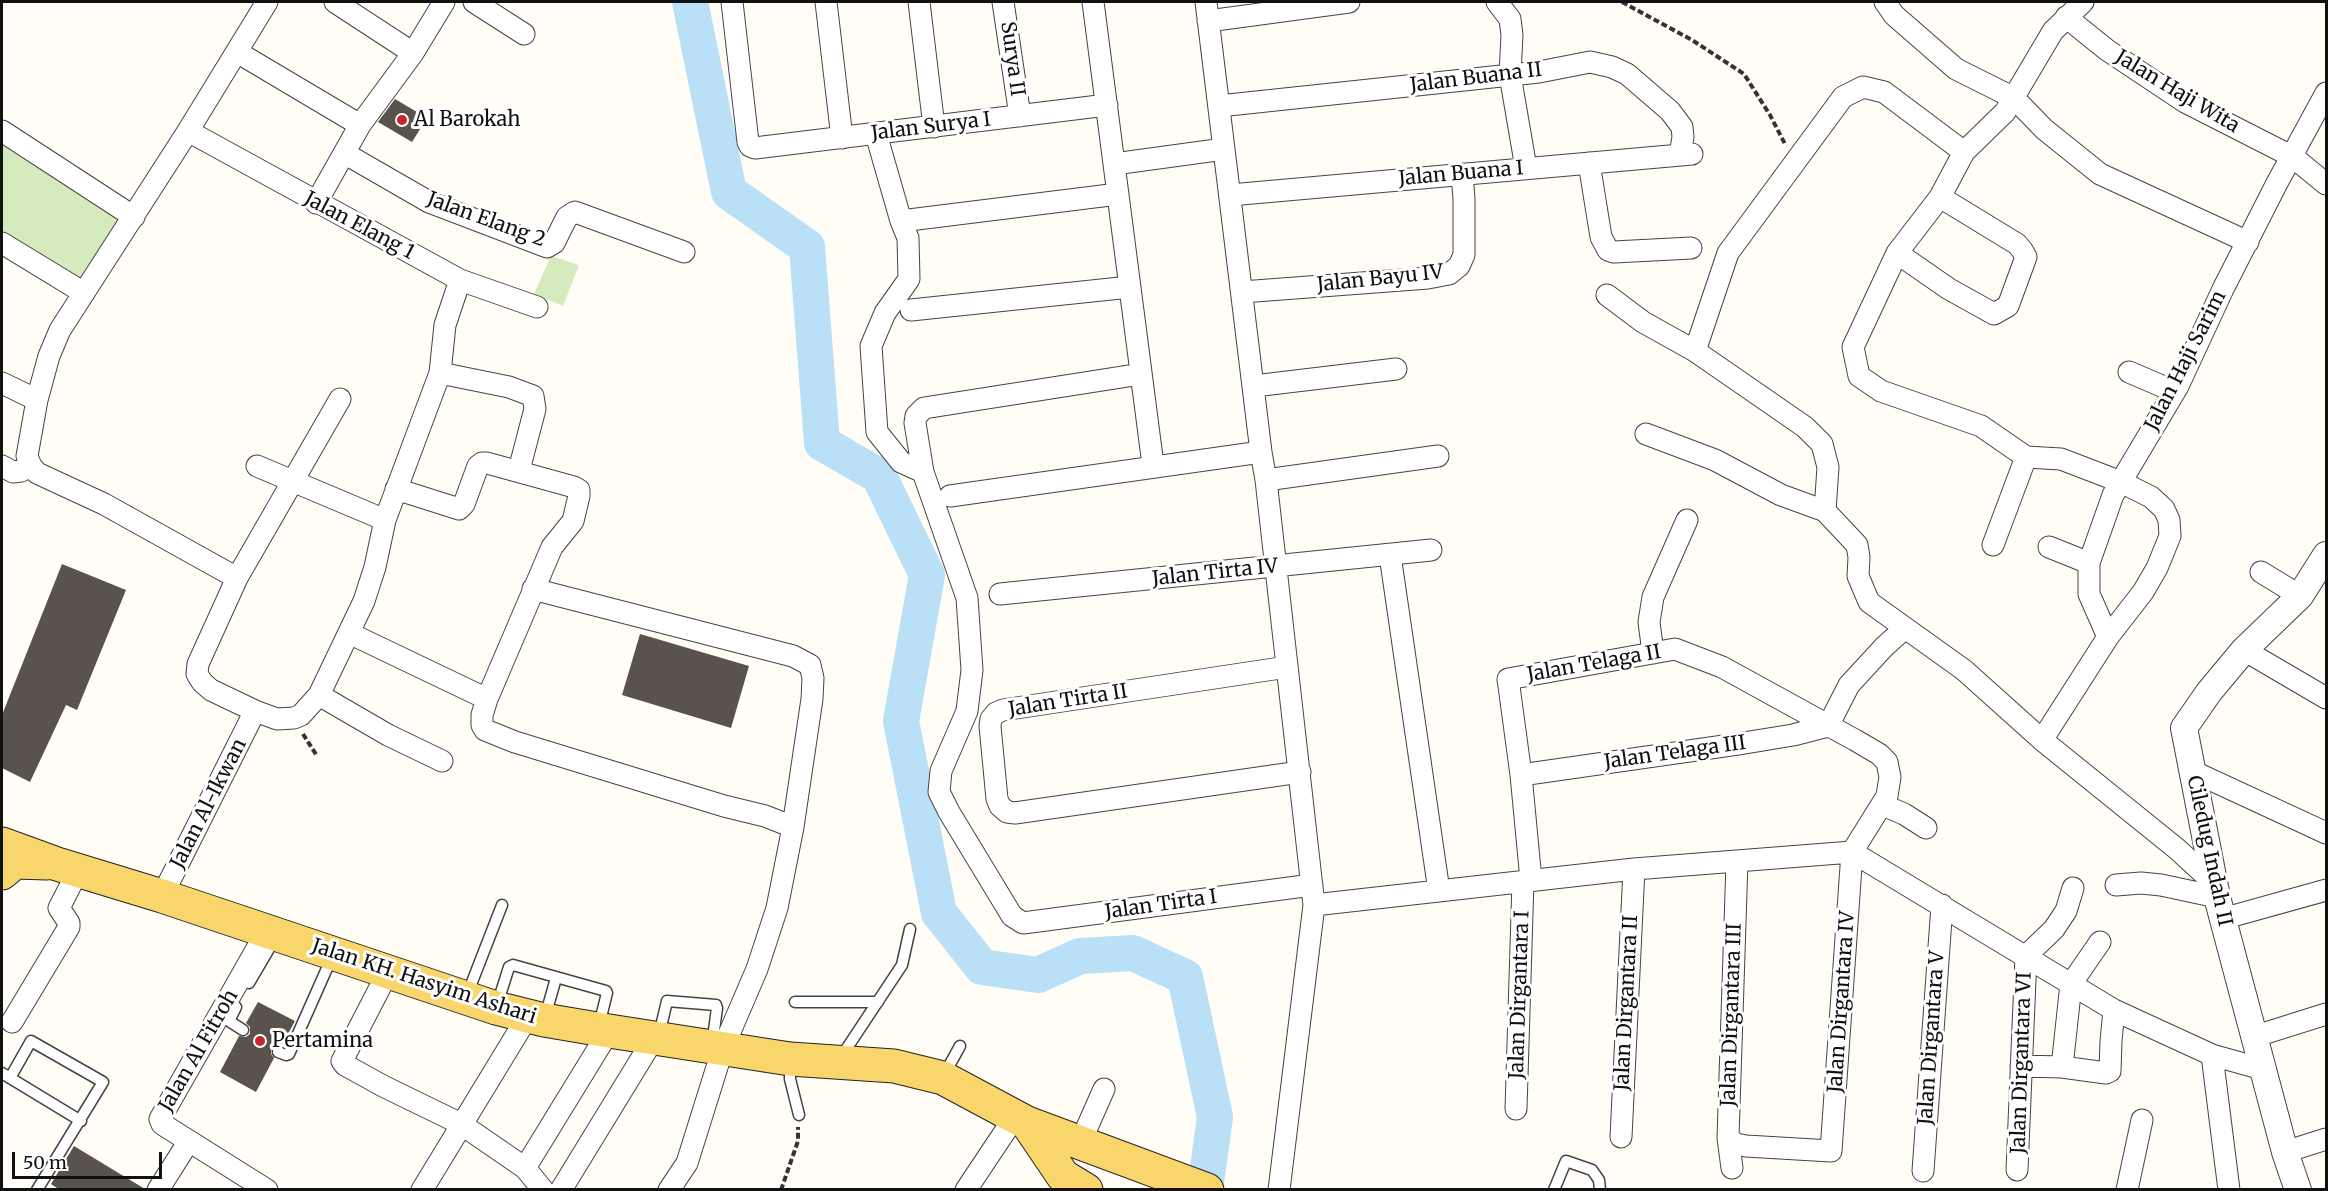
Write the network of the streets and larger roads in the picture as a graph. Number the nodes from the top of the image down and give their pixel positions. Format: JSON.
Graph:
{"nodes":[{"id":1,"x":267,"y":2,"type":"edge"},
{"id":2,"x":335,"y":2,"type":"edge"},
{"id":3,"x":444,"y":2,"type":"edge"},
{"id":4,"x":474,"y":2,"type":"edge"},
{"id":5,"x":732,"y":2,"type":"edge"},
{"id":6,"x":826,"y":2,"type":"edge"},
{"id":7,"x":919,"y":2,"type":"edge"},
{"id":8,"x":1003,"y":2,"type":"edge"},
{"id":9,"x":1093,"y":2,"type":"edge"},
{"id":10,"x":1350,"y":2,"type":"edge"},
{"id":11,"x":1497,"y":2,"type":"edge"},
{"id":12,"x":1885,"y":2,"type":"edge"},
{"id":13,"x":2083,"y":2,"type":"edge"},
{"id":14,"x":1207,"y":11,"type":"edge"},
{"id":15,"x":2066,"y":17,"type":"junction"},
{"id":16,"x":524,"y":34,"type":"dead end"},
{"id":17,"x":237,"y":52,"type":"junction"},
{"id":18,"x":413,"y":53,"type":"junction"},
{"id":19,"x":1510,"y":75,"type":"junction"},
{"id":20,"x":2326,"y":93,"type":"edge"},
{"id":21,"x":2014,"y":98,"type":"junction"},
{"id":22,"x":1107,"y":105,"type":"junction"},
{"id":23,"x":1219,"y":106,"type":"junction"},
{"id":24,"x":1020,"y":116,"type":"junction"},
{"id":25,"x":360,"y":125,"type":"junction"},
{"id":26,"x":934,"y":127,"type":"junction"},
{"id":27,"x":188,"y":131,"type":"junction"},
{"id":28,"x":2,"y":132,"type":"edge"},
{"id":29,"x":876,"y":134,"type":"junction"},
{"id":30,"x":842,"y":138,"type":"junction"},
{"id":31,"x":1224,"y":149,"type":"junction"},
{"id":32,"x":1964,"y":152,"type":"junction"},
{"id":33,"x":344,"y":153,"type":"junction"},
{"id":34,"x":1686,"y":154,"type":"joint"},
{"id":35,"x":2293,"y":157,"type":"junction"},
{"id":36,"x":1588,"y":163,"type":"junction"},
{"id":37,"x":1114,"y":164,"type":"junction"},
{"id":38,"x":1526,"y":168,"type":"junction"},
{"id":39,"x":1462,"y":174,"type":"junction"},
{"id":40,"x":2326,"y":184,"type":"edge"},
{"id":41,"x":1118,"y":194,"type":"junction"},
{"id":42,"x":1230,"y":195,"type":"junction"},
{"id":43,"x":1940,"y":197,"type":"junction"},
{"id":44,"x":316,"y":203,"type":"junction"},
{"id":45,"x":134,"y":217,"type":"junction"},
{"id":46,"x":901,"y":221,"type":"junction"},
{"id":47,"x":2248,"y":242,"type":"junction"},
{"id":48,"x":2,"y":243,"type":"edge"},
{"id":49,"x":1691,"y":248,"type":"dead end"},
{"id":50,"x":684,"y":252,"type":"dead end"},
{"id":51,"x":1897,"y":253,"type":"junction"},
{"id":52,"x":460,"y":280,"type":"junction"},
{"id":53,"x":1130,"y":287,"type":"junction"},
{"id":54,"x":1242,"y":292,"type":"junction"},
{"id":55,"x":84,"y":293,"type":"junction"},
{"id":56,"x":1607,"y":295,"type":"dead end"},
{"id":57,"x":537,"y":308,"type":"dead end"},
{"id":58,"x":910,"y":310,"type":"dead end"},
{"id":59,"x":1695,"y":351,"type":"junction"},
{"id":60,"x":1396,"y":369,"type":"dead end"},
{"id":61,"x":2129,"y":372,"type":"dead end"},
{"id":62,"x":440,"y":373,"type":"junction"},
{"id":63,"x":1141,"y":374,"type":"junction"},
{"id":64,"x":2,"y":383,"type":"edge"},
{"id":65,"x":1254,"y":386,"type":"junction"},
{"id":66,"x":2178,"y":386,"type":"junction"},
{"id":67,"x":340,"y":399,"type":"dead end"},
{"id":68,"x":37,"y":400,"type":"junction"},
{"id":69,"x":1646,"y":434,"type":"dead end"},
{"id":70,"x":1261,"y":452,"type":"junction"},
{"id":71,"x":1437,"y":456,"type":"dead end"},
{"id":72,"x":2026,"y":457,"type":"junction"},
{"id":73,"x":1153,"y":465,"type":"junction"},
{"id":74,"x":2,"y":466,"type":"edge"},
{"id":75,"x":257,"y":466,"type":"dead end"},
{"id":76,"x":34,"y":470,"type":"junction"},
{"id":77,"x":519,"y":470,"type":"junction"},
{"id":78,"x":923,"y":472,"type":"junction"},
{"id":79,"x":1266,"y":480,"type":"junction"},
{"id":80,"x":292,"y":482,"type":"junction"},
{"id":81,"x":2121,"y":482,"type":"junction"},
{"id":82,"x":396,"y":489,"type":"junction"},
{"id":83,"x":950,"y":496,"type":"dead end"},
{"id":84,"x":1825,"y":511,"type":"junction"},
{"id":85,"x":385,"y":520,"type":"junction"},
{"id":86,"x":1687,"y":520,"type":"dead end"},
{"id":87,"x":1993,"y":545,"type":"dead end"},
{"id":88,"x":2049,"y":547,"type":"dead end"},
{"id":89,"x":1431,"y":550,"type":"dead end"},
{"id":90,"x":1390,"y":555,"type":"junction"},
{"id":91,"x":2325,"y":560,"type":"edge"},
{"id":92,"x":2089,"y":562,"type":"junction"},
{"id":93,"x":1275,"y":567,"type":"junction"},
{"id":94,"x":2261,"y":572,"type":"dead end"},
{"id":95,"x":237,"y":578,"type":"junction"},
{"id":96,"x":533,"y":589,"type":"junction"},
{"id":97,"x":1000,"y":594,"type":"dead end"},
{"id":98,"x":2300,"y":596,"type":"junction"},
{"id":99,"x":1905,"y":628,"type":"junction"},
{"id":100,"x":349,"y":633,"type":"junction"},
{"id":101,"x":2108,"y":637,"type":"junction"},
{"id":102,"x":2244,"y":650,"type":"junction"},
{"id":103,"x":1653,"y":653,"type":"junction"},
{"id":104,"x":1287,"y":667,"type":"junction"},
{"id":105,"x":319,"y":695,"type":"junction"},
{"id":106,"x":2326,"y":698,"type":"edge"},
{"id":107,"x":487,"y":699,"type":"junction"},
{"id":108,"x":255,"y":711,"type":"junction"},
{"id":109,"x":1828,"y":726,"type":"junction"},
{"id":110,"x":2042,"y":741,"type":"junction"},
{"id":111,"x":442,"y":761,"type":"dead end"},
{"id":112,"x":2192,"y":771,"type":"junction"},
{"id":113,"x":1300,"y":772,"type":"junction"},
{"id":114,"x":1521,"y":775,"type":"junction"},
{"id":115,"x":1883,"y":805,"type":"junction"},
{"id":116,"x":793,"y":827,"type":"junction"},
{"id":117,"x":1926,"y":828,"type":"dead end"},
{"id":118,"x":2326,"y":833,"type":"edge"},
{"id":119,"x":2,"y":844,"type":"edge"},
{"id":120,"x":1852,"y":852,"type":"junction"},
{"id":121,"x":1737,"y":862,"type":"junction"},
{"id":122,"x":68,"y":867,"type":"junction"},
{"id":123,"x":1634,"y":869,"type":"junction"},
{"id":124,"x":2,"y":873,"type":"edge"},
{"id":125,"x":1527,"y":880,"type":"junction"},
{"id":126,"x":2116,"y":885,"type":"dead end"},
{"id":127,"x":2073,"y":888,"type":"dead end"},
{"id":128,"x":2326,"y":890,"type":"edge"},
{"id":129,"x":1439,"y":891,"type":"junction"},
{"id":130,"x":1313,"y":895,"type":"junction"},
{"id":131,"x":162,"y":896,"type":"junction"},
{"id":132,"x":2218,"y":900,"type":"junction"},
{"id":133,"x":1942,"y":905,"type":"junction"},
{"id":134,"x":272,"y":933,"type":"junction"},
{"id":135,"x":2100,"y":942,"type":"dead end"},
{"id":136,"x":2026,"y":956,"type":"junction"},
{"id":137,"x":388,"y":972,"type":"junction"},
{"id":138,"x":2071,"y":984,"type":"junction"},
{"id":139,"x":2114,"y":1010,"type":"junction"},
{"id":140,"x":2326,"y":1014,"type":"edge"},
{"id":141,"x":536,"y":1018,"type":"junction"},
{"id":142,"x":12,"y":1022,"type":"dead end"},
{"id":143,"x":603,"y":1030,"type":"junction"},
{"id":144,"x":2253,"y":1037,"type":"junction"},
{"id":145,"x":656,"y":1038,"type":"junction"},
{"id":146,"x":718,"y":1048,"type":"junction"},
{"id":147,"x":2212,"y":1055,"type":"junction"},
{"id":148,"x":2021,"y":1066,"type":"junction"},
{"id":149,"x":2062,"y":1067,"type":"junction"},
{"id":150,"x":2262,"y":1069,"type":"junction"},
{"id":151,"x":1104,"y":1089,"type":"dead end"},
{"id":152,"x":1516,"y":1109,"type":"dead end"},
{"id":153,"x":1022,"y":1119,"type":"junction"},
{"id":154,"x":2142,"y":1120,"type":"dead end"},
{"id":155,"x":461,"y":1124,"type":"junction"},
{"id":156,"x":1621,"y":1137,"type":"dead end"},
{"id":157,"x":1728,"y":1138,"type":"junction"},
{"id":158,"x":2326,"y":1139,"type":"edge"},
{"id":159,"x":189,"y":1141,"type":"junction"},
{"id":160,"x":1082,"y":1141,"type":"junction"},
{"id":161,"x":2285,"y":1152,"type":"junction"},
{"id":162,"x":525,"y":1168,"type":"junction"},
{"id":163,"x":1732,"y":1168,"type":"dead end"},
{"id":164,"x":2017,"y":1170,"type":"dead end"},
{"id":165,"x":1923,"y":1172,"type":"dead end"},
{"id":166,"x":245,"y":1184,"type":"edge"},
{"id":167,"x":1066,"y":1185,"type":"edge"},
{"id":168,"x":158,"y":1190,"type":"edge"},
{"id":169,"x":267,"y":1190,"type":"edge"},
{"id":170,"x":422,"y":1190,"type":"edge"},
{"id":171,"x":543,"y":1190,"type":"edge"},
{"id":172,"x":561,"y":1190,"type":"edge"},
{"id":173,"x":669,"y":1190,"type":"edge"},
{"id":174,"x":966,"y":1190,"type":"edge"},
{"id":175,"x":1207,"y":1190,"type":"edge"},
{"id":176,"x":1279,"y":1190,"type":"edge"},
{"id":177,"x":2127,"y":1190,"type":"edge"},
{"id":178,"x":2229,"y":1190,"type":"edge"},
{"id":179,"x":2298,"y":1190,"type":"edge"}],
"edges":[{"from":1,"to":17,"type":"street"},
{"from":2,"to":18,"type":"street"},
{"from":3,"to":18,"type":"street"},
{"from":4,"to":16,"type":"street"},
{"from":5,"to":30,"type":"street","name":"Jalan Surya I"},
{"from":6,"to":30,"type":"street"},
{"from":7,"to":26,"type":"street"},
{"from":8,"to":24,"type":"street","name":"Surya II"},
{"from":9,"to":22,"type":"street"},
{"from":10,"to":14,"type":"street"},
{"from":11,"to":19,"type":"street"},
{"from":12,"to":21,"type":"street"},
{"from":13,"to":15,"type":"street"},
{"from":14,"to":23,"type":"street"},
{"from":15,"to":21,"type":"street"},
{"from":15,"to":35,"type":"street","name":"Jalan Haji Wita"},
{"from":17,"to":25,"type":"street"},
{"from":17,"to":27,"type":"street"},
{"from":18,"to":25,"type":"street"},
{"from":19,"to":23,"type":"street","name":"Jalan Buana II"},
{"from":19,"to":34,"type":"street","name":"Jalan Buana II"},
{"from":19,"to":38,"type":"street"},
{"from":20,"to":35,"type":"street","name":"Jalan Haji Sarim"},
{"from":21,"to":32,"type":"street"},
{"from":21,"to":47,"type":"street"},
{"from":22,"to":24,"type":"street","name":"Jalan Surya I"},
{"from":22,"to":37,"type":"street"},
{"from":23,"to":31,"type":"street"},
{"from":24,"to":26,"type":"street","name":"Jalan Surya I"},
{"from":25,"to":33,"type":"street"},
{"from":26,"to":29,"type":"street","name":"Jalan Surya I"},
{"from":27,"to":44,"type":"street","name":"Jalan Elang 1"},
{"from":27,"to":45,"type":"street"},
{"from":28,"to":45,"type":"street"},
{"from":29,"to":30,"type":"street","name":"Jalan Surya I"},
{"from":29,"to":46,"type":"street"},
{"from":31,"to":37,"type":"street"},
{"from":31,"to":42,"type":"street"},
{"from":32,"to":43,"type":"street"},
{"from":32,"to":59,"type":"street"},
{"from":33,"to":44,"type":"street"},
{"from":33,"to":50,"type":"street","name":"Jalan Elang 2"},
{"from":34,"to":36,"type":"street","name":"Jalan Buana I"},
{"from":35,"to":40,"type":"street","name":"Jalan Haji Wita"},
{"from":35,"to":47,"type":"street","name":"Jalan Haji Sarim"},
{"from":36,"to":38,"type":"street","name":"Jalan Buana I"},
{"from":36,"to":49,"type":"street"},
{"from":37,"to":41,"type":"street"},
{"from":38,"to":39,"type":"street","name":"Jalan Buana I"},
{"from":39,"to":42,"type":"street","name":"Jalan Buana I"},
{"from":39,"to":54,"type":"street","name":"Jalan Bayu IV"},
{"from":41,"to":46,"type":"street"},
{"from":41,"to":53,"type":"street"},
{"from":42,"to":54,"type":"street"},
{"from":43,"to":51,"type":"street"},
{"from":43,"to":51,"type":"street"},
{"from":44,"to":52,"type":"street","name":"Jalan Elang 1"},
{"from":45,"to":55,"type":"street"},
{"from":46,"to":78,"type":"street"},
{"from":47,"to":66,"type":"street","name":"Jalan Haji Sarim"},
{"from":48,"to":55,"type":"street"},
{"from":51,"to":72,"type":"street"},
{"from":52,"to":57,"type":"street","name":"Jalan Elang 1"},
{"from":52,"to":62,"type":"street"},
{"from":53,"to":58,"type":"street"},
{"from":53,"to":63,"type":"street"},
{"from":54,"to":65,"type":"street"},
{"from":55,"to":68,"type":"street"},
{"from":56,"to":59,"type":"street"},
{"from":59,"to":84,"type":"street"},
{"from":60,"to":65,"type":"street"},
{"from":61,"to":66,"type":"street"},
{"from":62,"to":77,"type":"street"},
{"from":62,"to":82,"type":"street"},
{"from":63,"to":73,"type":"street"},
{"from":63,"to":78,"type":"street"},
{"from":64,"to":68,"type":"street"},
{"from":65,"to":70,"type":"street"},
{"from":66,"to":81,"type":"street","name":"Jalan Haji Sarim"},
{"from":67,"to":80,"type":"street"},
{"from":68,"to":76,"type":"street"},
{"from":69,"to":84,"type":"street"},
{"from":70,"to":73,"type":"street"},
{"from":70,"to":79,"type":"street"},
{"from":71,"to":79,"type":"street"},
{"from":72,"to":81,"type":"street"},
{"from":72,"to":87,"type":"street"},
{"from":73,"to":83,"type":"street"},
{"from":74,"to":76,"type":"street"},
{"from":75,"to":80,"type":"street"},
{"from":76,"to":95,"type":"street"},
{"from":77,"to":82,"type":"street"},
{"from":77,"to":96,"type":"street"},
{"from":78,"to":130,"type":"street","name":"Jalan Tirta I"},
{"from":79,"to":93,"type":"street"},
{"from":80,"to":85,"type":"street"},
{"from":80,"to":95,"type":"street"},
{"from":81,"to":92,"type":"street","name":"Jalan Haji Sarim"},
{"from":81,"to":101,"type":"street"},
{"from":82,"to":85,"type":"street"},
{"from":84,"to":99,"type":"street"},
{"from":85,"to":100,"type":"street"},
{"from":86,"to":103,"type":"street"},
{"from":88,"to":92,"type":"street"},
{"from":89,"to":90,"type":"street","name":"Jalan Tirta IV"},
{"from":90,"to":93,"type":"street","name":"Jalan Tirta IV"},
{"from":90,"to":129,"type":"street"},
{"from":91,"to":98,"type":"street","name":"Ciledug Indah II"},
{"from":92,"to":101,"type":"street","name":"Jalan Haji Sarim"},
{"from":93,"to":97,"type":"street","name":"Jalan Tirta IV"},
{"from":93,"to":104,"type":"street"},
{"from":94,"to":98,"type":"street"},
{"from":95,"to":108,"type":"street"},
{"from":96,"to":107,"type":"street"},
{"from":96,"to":116,"type":"street"},
{"from":98,"to":102,"type":"street","name":"Ciledug Indah II"},
{"from":99,"to":109,"type":"street"},
{"from":99,"to":110,"type":"street"},
{"from":100,"to":105,"type":"street"},
{"from":100,"to":107,"type":"street"},
{"from":101,"to":110,"type":"street"},
{"from":102,"to":106,"type":"street"},
{"from":102,"to":112,"type":"street","name":"Ciledug Indah II"},
{"from":103,"to":109,"type":"street","name":"Jalan Telaga II"},
{"from":103,"to":114,"type":"street","name":"Jalan Telaga II"},
{"from":104,"to":113,"type":"street"},
{"from":104,"to":113,"type":"street","name":"Jalan Tirta II"},
{"from":105,"to":108,"type":"street"},
{"from":105,"to":111,"type":"street"},
{"from":107,"to":116,"type":"street"},
{"from":108,"to":131,"type":"street","name":"Jalan Al-Ikwan"},
{"from":109,"to":114,"type":"street","name":"Jalan Telaga III"},
{"from":109,"to":115,"type":"street","name":"Jalan Telaga II"},
{"from":110,"to":132,"type":"street"},
{"from":112,"to":118,"type":"street"},
{"from":112,"to":132,"type":"street","name":"Ciledug Indah II"},
{"from":113,"to":130,"type":"street"},
{"from":114,"to":125,"type":"street","name":"Jalan Telaga II"},
{"from":115,"to":117,"type":"street"},
{"from":115,"to":120,"type":"street"},
{"from":116,"to":146,"type":"street"},
{"from":119,"to":122,"type":"main road","name":"Jalan KH. Hasyim Ashari"},
{"from":120,"to":121,"type":"street","name":"Jalan Tirta I"},
{"from":120,"to":133,"type":"street"},
{"from":120,"to":157,"type":"street","name":"Jalan Dirgantara IV"},
{"from":121,"to":123,"type":"street","name":"Jalan Tirta I"},
{"from":121,"to":157,"type":"street","name":"Jalan Dirgantara III"},
{"from":122,"to":124,"type":"main road"},
{"from":122,"to":131,"type":"main road","name":"Jalan KH. Hasyim Ashari"},
{"from":122,"to":142,"type":"street"},
{"from":123,"to":125,"type":"street","name":"Jalan Tirta I"},
{"from":123,"to":156,"type":"street","name":"Jalan Dirgantara II"},
{"from":125,"to":129,"type":"street","name":"Jalan Tirta I"},
{"from":125,"to":152,"type":"street","name":"Jalan Dirgantara I"},
{"from":126,"to":132,"type":"street"},
{"from":127,"to":136,"type":"street"},
{"from":128,"to":132,"type":"street"},
{"from":129,"to":130,"type":"street","name":"Jalan Tirta I"},
{"from":130,"to":176,"type":"street"},
{"from":131,"to":134,"type":"main road","name":"Jalan KH. Hasyim Ashari"},
{"from":132,"to":144,"type":"street","name":"Ciledug Indah II"},
{"from":133,"to":136,"type":"street"},
{"from":133,"to":165,"type":"street","name":"Jalan Dirgantara V"},
{"from":134,"to":137,"type":"main road","name":"Jalan KH. Hasyim Ashari"},
{"from":134,"to":159,"type":"street","name":"Jalan Al Fitroh"},
{"from":135,"to":138,"type":"street"},
{"from":136,"to":138,"type":"street"},
{"from":136,"to":148,"type":"street","name":"Jalan Dirgantara VI"},
{"from":137,"to":141,"type":"main road","name":"Jalan KH. Hasyim Ashari"},
{"from":137,"to":155,"type":"street"},
{"from":138,"to":139,"type":"street"},
{"from":138,"to":149,"type":"street"},
{"from":139,"to":147,"type":"street"},
{"from":139,"to":149,"type":"street"},
{"from":140,"to":144,"type":"street"},
{"from":141,"to":143,"type":"main road","name":"Jalan KH. Hasyim Ashari"},
{"from":141,"to":155,"type":"street"},
{"from":143,"to":145,"type":"main road","name":"Jalan KH. Hasyim Ashari"},
{"from":143,"to":162,"type":"street"},
{"from":144,"to":150,"type":"street","name":"Ciledug Indah II"},
{"from":145,"to":146,"type":"main road","name":"Jalan KH. Hasyim Ashari"},
{"from":145,"to":172,"type":"street"},
{"from":146,"to":153,"type":"main road","name":"Jalan KH. Hasyim Ashari"},
{"from":146,"to":173,"type":"street"},
{"from":147,"to":150,"type":"street"},
{"from":147,"to":178,"type":"street"},
{"from":148,"to":149,"type":"street"},
{"from":148,"to":164,"type":"street","name":"Jalan Dirgantara VI"},
{"from":150,"to":161,"type":"street","name":"Ciledug Indah II"},
{"from":151,"to":160,"type":"street"},
{"from":153,"to":160,"type":"main road","name":"Jalan KH. Hasyim Ashari"},
{"from":153,"to":167,"type":"main road","name":"Jalan KH. Hasyim Ashari"},
{"from":153,"to":174,"type":"street"},
{"from":154,"to":177,"type":"street"},
{"from":155,"to":162,"type":"street"},
{"from":155,"to":170,"type":"street"},
{"from":157,"to":163,"type":"street","name":"Jalan Dirgantara III"},
{"from":158,"to":161,"type":"street"},
{"from":159,"to":166,"type":"street"},
{"from":159,"to":168,"type":"street","name":"Jalan Al Fitroh"},
{"from":160,"to":175,"type":"main road","name":"Jalan KH. Hasyim Ashari"},
{"from":161,"to":179,"type":"street","name":"Ciledug Indah II"},
{"from":162,"to":171,"type":"street"},
{"from":166,"to":169,"type":"street"}]}
